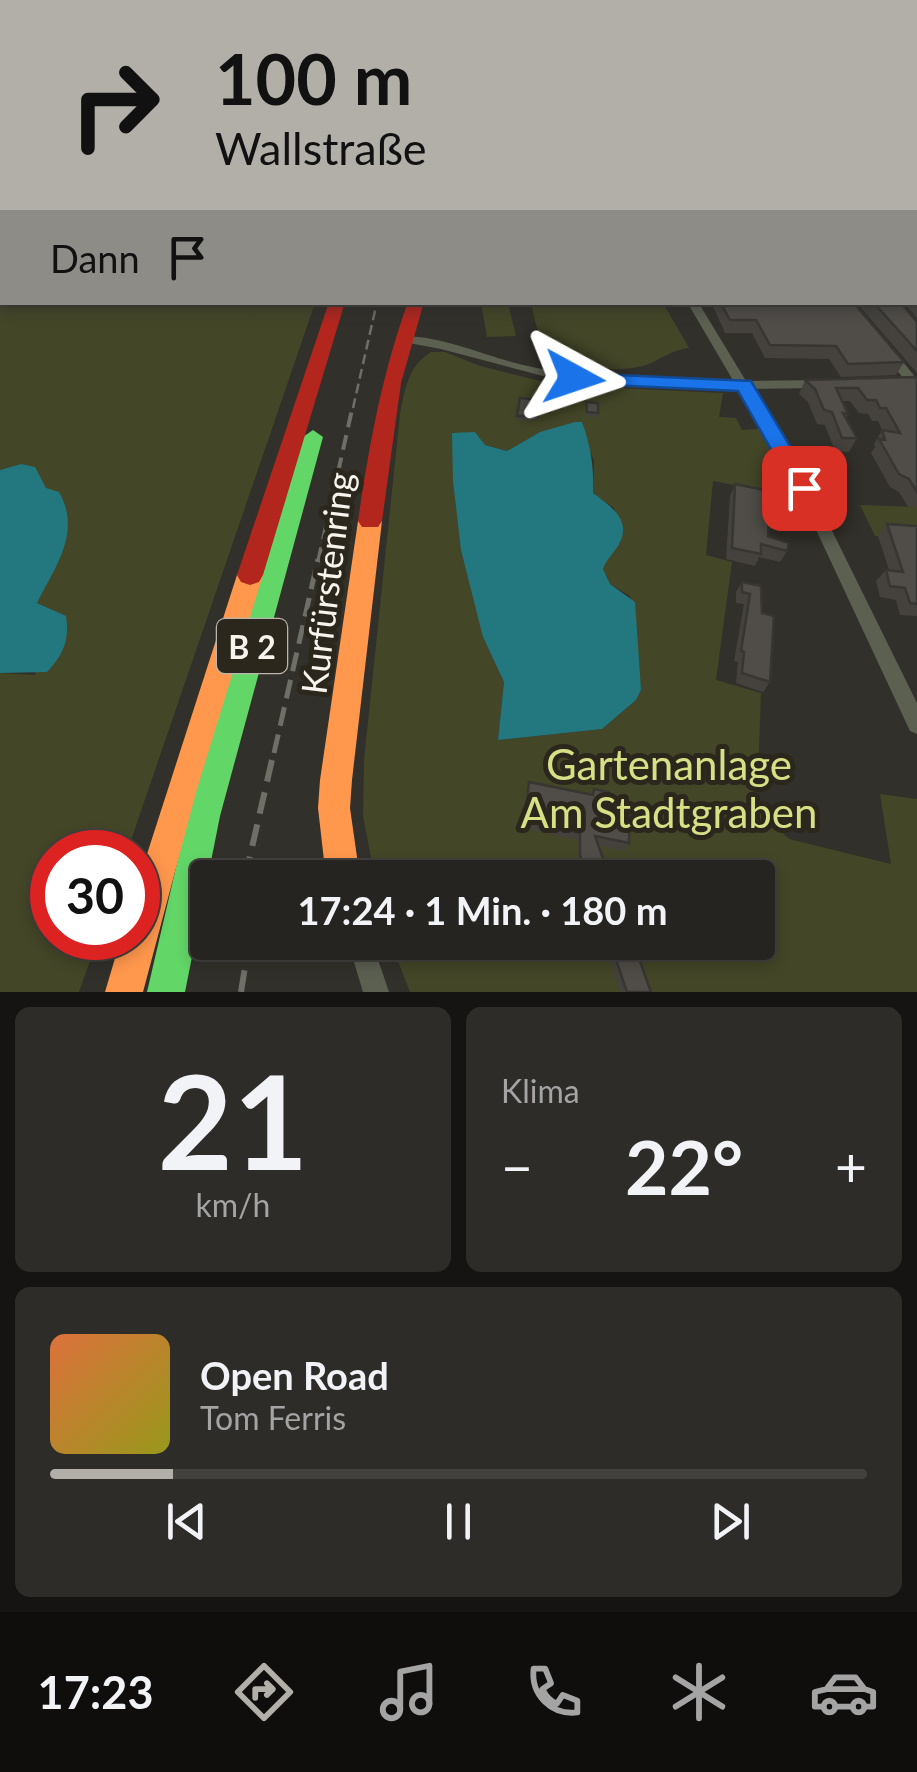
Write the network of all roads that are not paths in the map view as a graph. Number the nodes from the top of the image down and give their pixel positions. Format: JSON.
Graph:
{"nodes":[{"id":1,"x":336,"y":305,"type":"edge"},
{"id":2,"x":350,"y":305,"type":"edge"},
{"id":3,"x":415,"y":305,"type":"edge"},
{"id":4,"x":694,"y":305,"type":"edge"},
{"id":5,"x":402,"y":339,"type":"junction"},
{"id":6,"x":880,"y":343,"type":"edge"},
{"id":7,"x":840,"y":384,"type":"edge"},
{"id":8,"x":896,"y":384,"type":"edge"},
{"id":9,"x":916,"y":385,"type":"edge"},
{"id":10,"x":744,"y":386,"type":"junction"},
{"id":11,"x":917,"y":724,"type":"edge"},
{"id":12,"x":340,"y":860,"type":"edge"},
{"id":13,"x":366,"y":960,"type":"edge"},
{"id":14,"x":124,"y":992,"type":"edge"},
{"id":15,"x":166,"y":992,"type":"edge"},
{"id":16,"x":376,"y":992,"type":"edge"}],
"edges":[{"from":1,"to":14,"type":"main road","number":"B 2"},
{"from":2,"to":15,"type":"main road","number":"B 2"},
{"from":3,"to":5,"type":"main road","name":"Kurfürstenring"},
{"from":4,"to":10,"type":"street"},
{"from":5,"to":10,"type":"street"},
{"from":5,"to":12,"type":"main road","name":"Kurfürstenring"},
{"from":6,"to":9,"type":"street"},
{"from":7,"to":10,"type":"street"},
{"from":8,"to":9,"type":"street"},
{"from":10,"to":11,"type":"street"},
{"from":13,"to":16,"type":"street"}]}
